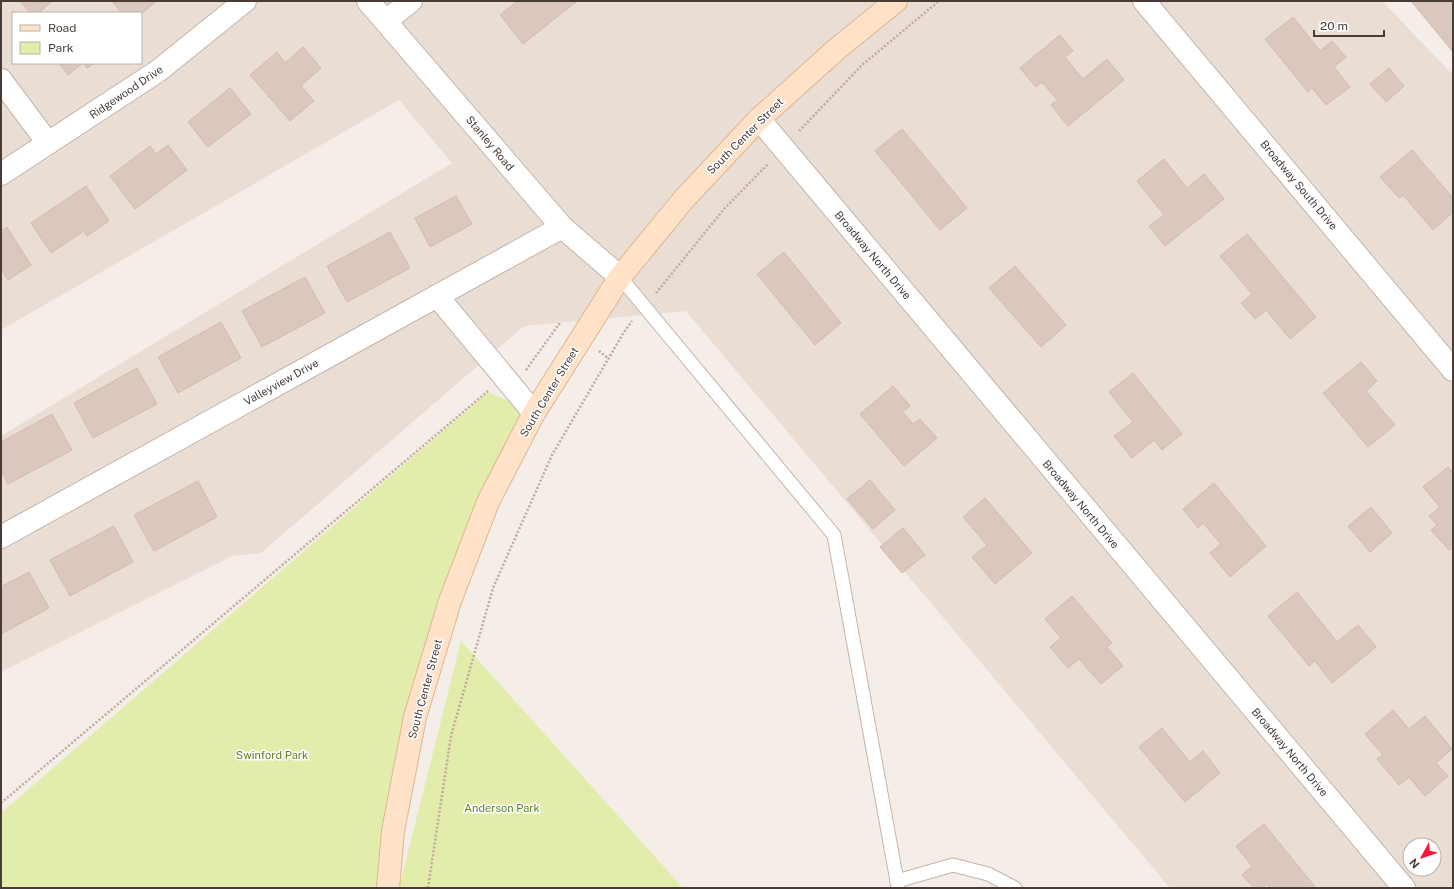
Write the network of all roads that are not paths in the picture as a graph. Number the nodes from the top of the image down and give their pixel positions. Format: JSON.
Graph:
{"nodes":[{"id":1,"x":245,"y":1,"type":"edge"},
{"id":2,"x":368,"y":1,"type":"edge"},
{"id":3,"x":410,"y":1,"type":"edge"},
{"id":4,"x":896,"y":1,"type":"edge"},
{"id":5,"x":1144,"y":1,"type":"edge"},
{"id":6,"x":386,"y":21,"type":"junction"},
{"id":7,"x":1,"y":80,"type":"edge"},
{"id":8,"x":759,"y":119,"type":"junction"},
{"id":9,"x":48,"y":143,"type":"junction"},
{"id":10,"x":1,"y":174,"type":"edge"},
{"id":11,"x":562,"y":227,"type":"junction"},
{"id":12,"x":620,"y":277,"type":"junction"},
{"id":13,"x":437,"y":296,"type":"junction"},
{"id":14,"x":1453,"y":370,"type":"edge"},
{"id":15,"x":534,"y":413,"type":"junction"},
{"id":16,"x":1,"y":537,"type":"edge"},
{"id":17,"x":897,"y":884,"type":"edge"},
{"id":18,"x":388,"y":888,"type":"edge"},
{"id":19,"x":1015,"y":888,"type":"edge"},
{"id":20,"x":1404,"y":888,"type":"edge"}],
"edges":[{"from":1,"to":9,"type":"street","name":"Ridgewood Drive"},
{"from":2,"to":6,"type":"street","name":"Stanley Road"},
{"from":3,"to":6,"type":"street"},
{"from":4,"to":8,"type":"main road","name":"South Center Street"},
{"from":5,"to":14,"type":"street","name":"Broadway South Drive"},
{"from":6,"to":11,"type":"street","name":"Stanley Road"},
{"from":7,"to":9,"type":"street"},
{"from":8,"to":12,"type":"main road","name":"South Center Street"},
{"from":8,"to":20,"type":"street","name":"Broadway North Drive"},
{"from":9,"to":10,"type":"street","name":"Ridgewood Drive"},
{"from":11,"to":12,"type":"street","name":"Stanley Road"},
{"from":11,"to":13,"type":"street","name":"Valleyview Drive"},
{"from":12,"to":15,"type":"main road","name":"South Center Street"},
{"from":12,"to":17,"type":"lane"},
{"from":13,"to":15,"type":"street"},
{"from":13,"to":16,"type":"street","name":"Valleyview Drive"},
{"from":15,"to":18,"type":"main road","name":"South Center Street"},
{"from":17,"to":19,"type":"lane"}]}
